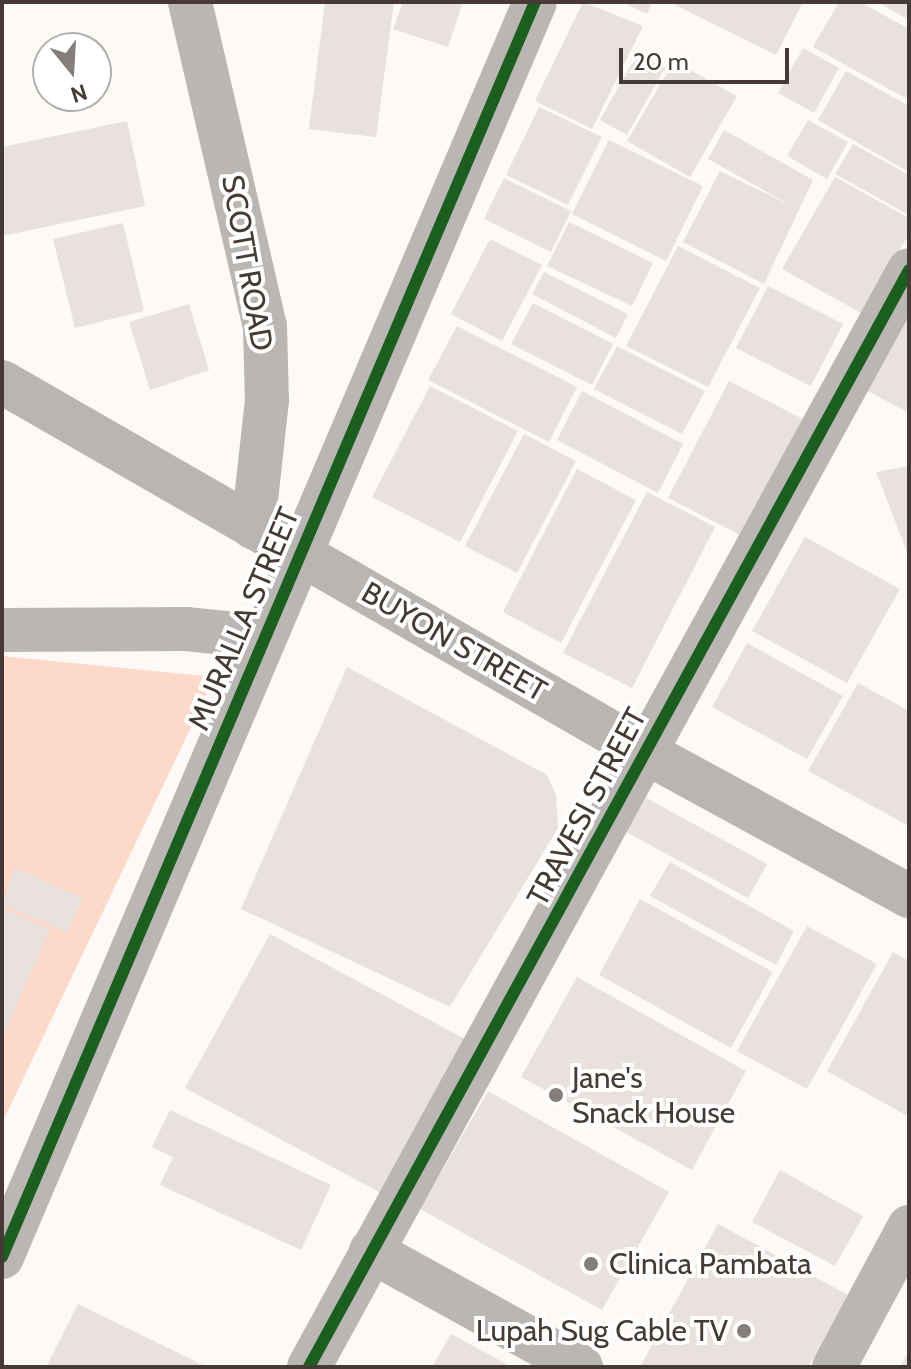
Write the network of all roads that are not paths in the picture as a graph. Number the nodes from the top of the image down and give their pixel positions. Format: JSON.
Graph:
{"nodes":[{"id":1,"x":190,"y":2,"type":"edge"},
{"id":2,"x":535,"y":2,"type":"edge"},
{"id":3,"x":909,"y":270,"type":"edge"},
{"id":4,"x":2,"y":382,"type":"edge"},
{"id":5,"x":253,"y":527,"type":"junction"},
{"id":6,"x":298,"y":553,"type":"junction"},
{"id":7,"x":2,"y":630,"type":"edge"},
{"id":8,"x":264,"y":637,"type":"junction"},
{"id":9,"x":645,"y":752,"type":"junction"},
{"id":10,"x":909,"y":896,"type":"edge"},
{"id":11,"x":909,"y":1227,"type":"edge"},
{"id":12,"x":371,"y":1251,"type":"junction"},
{"id":13,"x":2,"y":1257,"type":"edge"},
{"id":14,"x":309,"y":1367,"type":"edge"},
{"id":15,"x":581,"y":1367,"type":"edge"},
{"id":16,"x":834,"y":1367,"type":"edge"}],
"edges":[{"from":1,"to":5,"type":"street","name":"SCOTT ROAD"},
{"from":2,"to":6,"type":"street","name":"MURALLA STREET"},
{"from":3,"to":9,"type":"street","name":"TRAVESI STREET"},
{"from":4,"to":5,"type":"main road","name":"BUYON STREET"},
{"from":5,"to":6,"type":"main road","name":"BUYON STREET"},
{"from":6,"to":8,"type":"street","name":"MURALLA STREET"},
{"from":6,"to":9,"type":"main road","name":"BUYON STREET"},
{"from":7,"to":8,"type":"street"},
{"from":8,"to":13,"type":"street","name":"MURALLA STREET"},
{"from":9,"to":10,"type":"main road","name":"BUYON STREET"},
{"from":9,"to":12,"type":"street","name":"TRAVESI STREET"},
{"from":11,"to":16,"type":"street"},
{"from":12,"to":14,"type":"street","name":"TRAVESI STREET"},
{"from":12,"to":15,"type":"street"}]}
